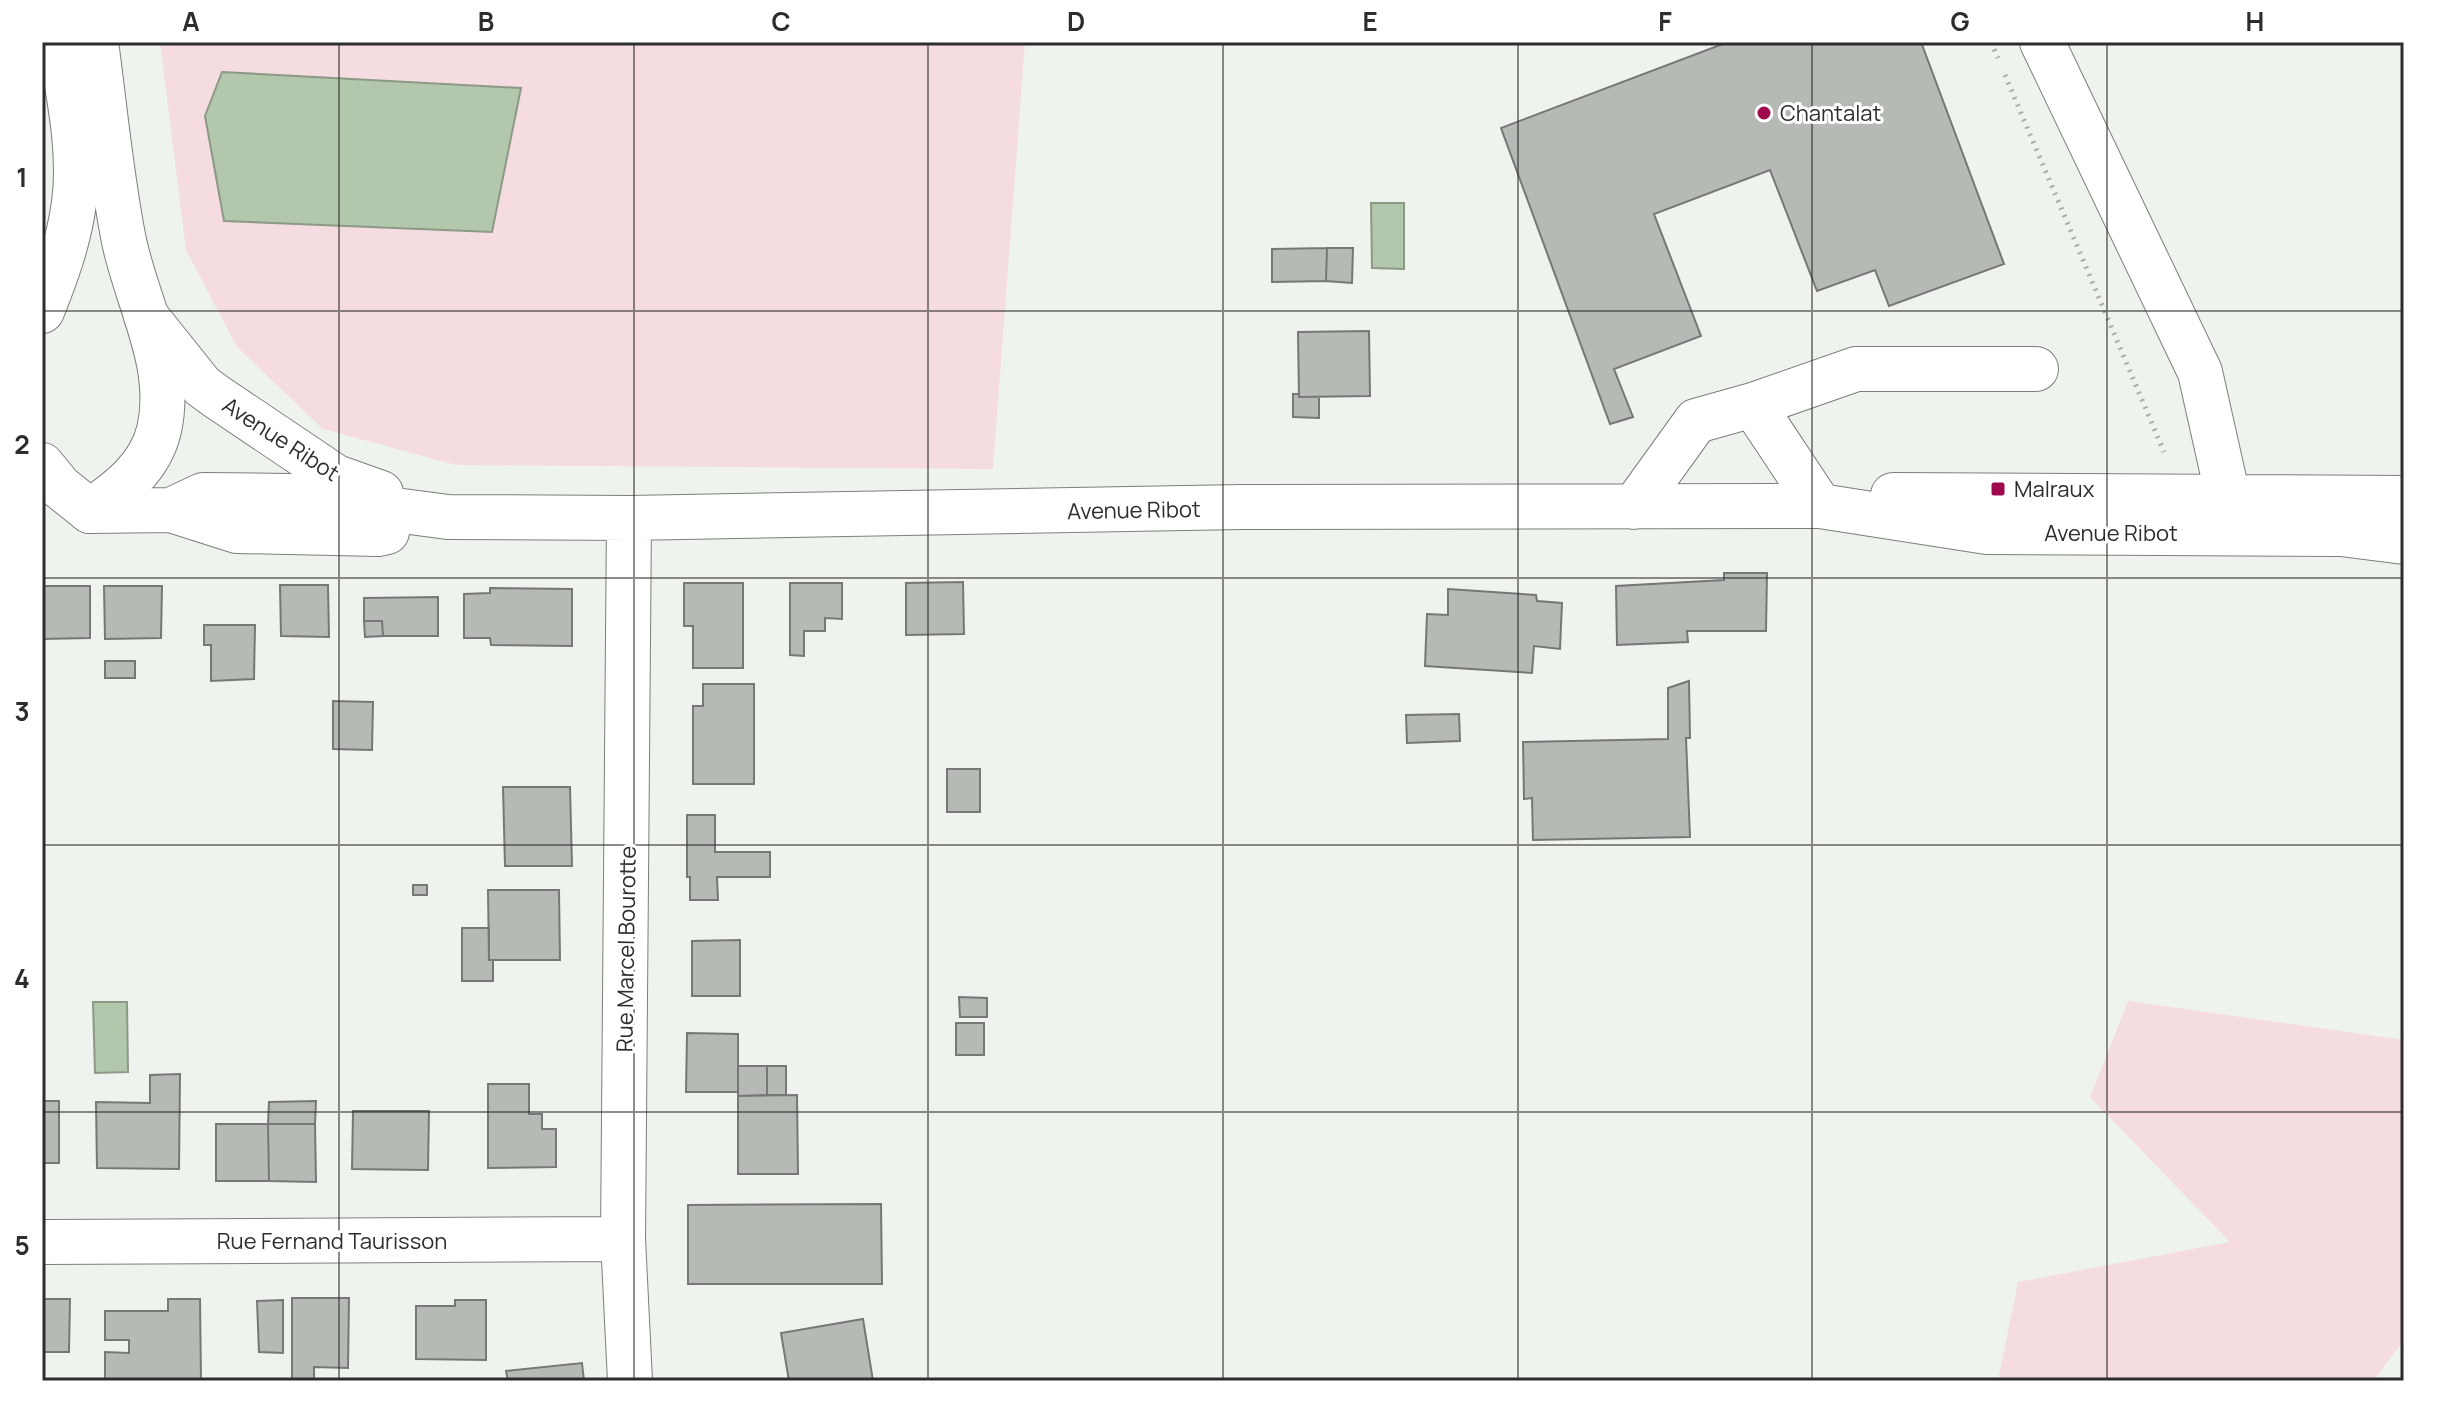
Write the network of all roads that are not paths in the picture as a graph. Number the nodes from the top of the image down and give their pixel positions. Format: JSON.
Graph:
{"nodes":[{"id":1,"x":60,"y":42,"type":"edge"},
{"id":2,"x":96,"y":42,"type":"edge"},
{"id":3,"x":2042,"y":42,"type":"edge"},
{"id":4,"x":42,"y":310,"type":"edge"},
{"id":5,"x":146,"y":316,"type":"junction"},
{"id":6,"x":2036,"y":369,"type":"dead end"},
{"id":7,"x":1753,"y":405,"type":"junction"},
{"id":8,"x":42,"y":465,"type":"edge"},
{"id":9,"x":2228,"y":497,"type":"junction"},
{"id":10,"x":2404,"y":498,"type":"edge"},
{"id":11,"x":1820,"y":506,"type":"junction"},
{"id":12,"x":1634,"y":507,"type":"junction"},
{"id":13,"x":42,"y":511,"type":"edge"},
{"id":14,"x":90,"y":511,"type":"junction"},
{"id":15,"x":448,"y":517,"type":"junction"},
{"id":16,"x":629,"y":518,"type":"junction"},
{"id":17,"x":2404,"y":542,"type":"edge"},
{"id":18,"x":623,"y":1239,"type":"junction"},
{"id":19,"x":42,"y":1242,"type":"edge"},
{"id":20,"x":630,"y":1381,"type":"edge"}],
"edges":[{"from":1,"to":4,"type":"street"},
{"from":2,"to":5,"type":"street"},
{"from":3,"to":9,"type":"street"},
{"from":5,"to":14,"type":"street"},
{"from":5,"to":15,"type":"street","name":"Avenue Ribot"},
{"from":6,"to":7,"type":"street"},
{"from":7,"to":11,"type":"street"},
{"from":7,"to":12,"type":"street"},
{"from":8,"to":14,"type":"street"},
{"from":9,"to":10,"type":"street","name":"Avenue Ribot"},
{"from":9,"to":11,"type":"street","name":"Avenue Ribot"},
{"from":11,"to":12,"type":"street","name":"Avenue Ribot"},
{"from":11,"to":17,"type":"street","name":"Avenue Ribot"},
{"from":12,"to":16,"type":"street","name":"Avenue Ribot"},
{"from":13,"to":14,"type":"street","name":"Avenue Ribot"},
{"from":14,"to":15,"type":"street","name":"Avenue Ribot"},
{"from":15,"to":16,"type":"street","name":"Avenue Ribot"},
{"from":16,"to":18,"type":"street","name":"Rue Marcel Bourotte"},
{"from":18,"to":19,"type":"street","name":"Rue Fernand Taurisson"},
{"from":18,"to":20,"type":"street","name":"Rue Marcel Bourotte"}]}
